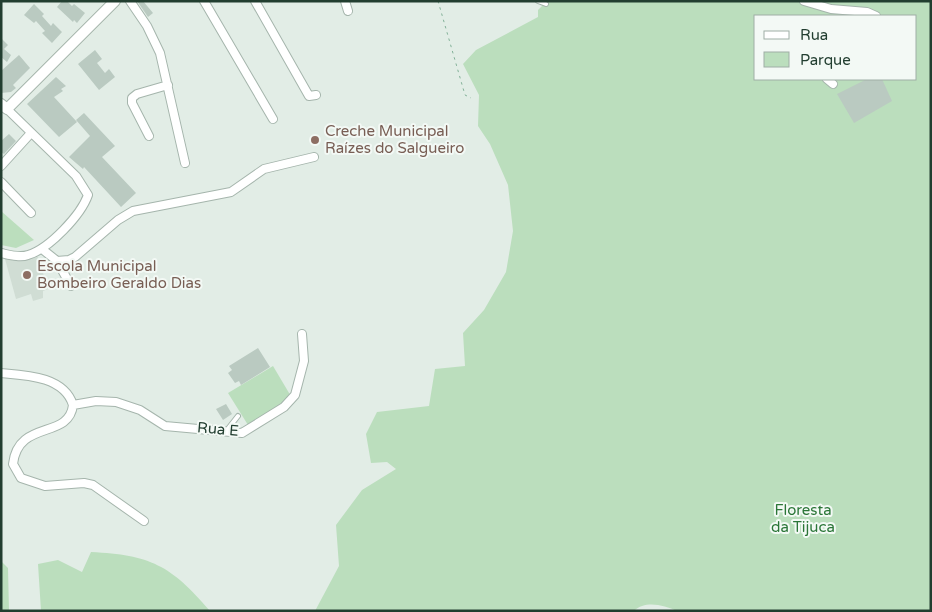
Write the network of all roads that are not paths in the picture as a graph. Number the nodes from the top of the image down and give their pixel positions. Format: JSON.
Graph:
{"nodes":[{"id":1,"x":115,"y":1,"type":"edge"},
{"id":2,"x":130,"y":1,"type":"edge"},
{"id":3,"x":204,"y":1,"type":"edge"},
{"id":4,"x":255,"y":1,"type":"edge"},
{"id":5,"x":345,"y":1,"type":"edge"},
{"id":6,"x":538,"y":1,"type":"edge"},
{"id":7,"x":804,"y":1,"type":"edge"},
{"id":8,"x":546,"y":4,"type":"dead end"},
{"id":9,"x":348,"y":10,"type":"dead end"},
{"id":10,"x":874,"y":15,"type":"edge"},
{"id":11,"x":827,"y":80,"type":"edge"},
{"id":12,"x":833,"y":84,"type":"dead end"},
{"id":13,"x":168,"y":85,"type":"junction"},
{"id":14,"x":316,"y":95,"type":"dead end"},
{"id":15,"x":4,"y":106,"type":"edge"},
{"id":16,"x":272,"y":118,"type":"dead end"},
{"id":17,"x":31,"y":133,"type":"junction"},
{"id":18,"x":149,"y":136,"type":"dead end"},
{"id":19,"x":314,"y":157,"type":"dead end"},
{"id":20,"x":185,"y":163,"type":"dead end"},
{"id":21,"x":1,"y":166,"type":"edge"},
{"id":22,"x":1,"y":182,"type":"edge"},
{"id":23,"x":32,"y":213,"type":"dead end"},
{"id":24,"x":42,"y":248,"type":"junction"},
{"id":25,"x":1,"y":253,"type":"edge"},
{"id":26,"x":57,"y":261,"type":"junction"},
{"id":27,"x":71,"y":286,"type":"dead end"},
{"id":28,"x":302,"y":334,"type":"dead end"},
{"id":29,"x":1,"y":373,"type":"edge"},
{"id":30,"x":73,"y":404,"type":"junction"},
{"id":31,"x":238,"y":416,"type":"dead end"},
{"id":32,"x":225,"y":432,"type":"junction"},
{"id":33,"x":144,"y":521,"type":"dead end"}],
"edges":[{"from":1,"to":15,"type":"street"},
{"from":2,"to":13,"type":"street"},
{"from":3,"to":16,"type":"street"},
{"from":4,"to":14,"type":"street"},
{"from":5,"to":9,"type":"street"},
{"from":6,"to":8,"type":"lane"},
{"from":7,"to":10,"type":"street"},
{"from":11,"to":12,"type":"street"},
{"from":13,"to":18,"type":"street"},
{"from":13,"to":20,"type":"street"},
{"from":15,"to":17,"type":"street"},
{"from":17,"to":21,"type":"street"},
{"from":17,"to":24,"type":"street"},
{"from":19,"to":26,"type":"street"},
{"from":22,"to":23,"type":"street"},
{"from":24,"to":25,"type":"street"},
{"from":24,"to":26,"type":"street"},
{"from":26,"to":27,"type":"street"},
{"from":28,"to":32,"type":"street","name":"Rua E"},
{"from":29,"to":30,"type":"street"},
{"from":30,"to":32,"type":"street","name":"Rua E"},
{"from":30,"to":33,"type":"street"},
{"from":31,"to":32,"type":"lane"}]}
